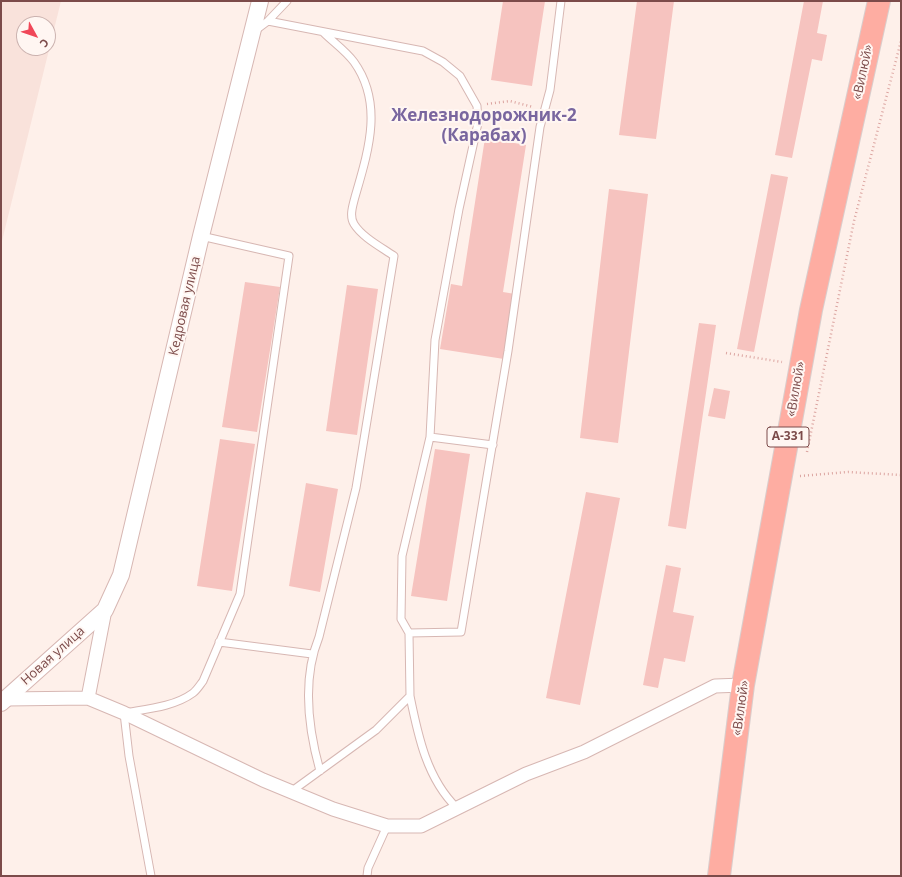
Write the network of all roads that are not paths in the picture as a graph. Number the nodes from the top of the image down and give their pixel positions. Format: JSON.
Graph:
{"nodes":[{"id":1,"x":260,"y":1,"type":"edge"},
{"id":2,"x":287,"y":1,"type":"edge"},
{"id":3,"x":561,"y":1,"type":"edge"},
{"id":4,"x":879,"y":1,"type":"edge"},
{"id":5,"x":268,"y":21,"type":"junction"},
{"id":6,"x":252,"y":32,"type":"junction"},
{"id":7,"x":323,"y":32,"type":"junction"},
{"id":8,"x":201,"y":236,"type":"junction"},
{"id":9,"x":430,"y":437,"type":"junction"},
{"id":10,"x":493,"y":445,"type":"junction"},
{"id":11,"x":104,"y":610,"type":"junction"},
{"id":12,"x":409,"y":633,"type":"junction"},
{"id":13,"x":219,"y":642,"type":"junction"},
{"id":14,"x":312,"y":654,"type":"junction"},
{"id":15,"x":743,"y":685,"type":"junction"},
{"id":16,"x":410,"y":696,"type":"junction"},
{"id":17,"x":88,"y":698,"type":"junction"},
{"id":18,"x":3,"y":701,"type":"edge"},
{"id":19,"x":124,"y":713,"type":"junction"},
{"id":20,"x":320,"y":770,"type":"junction"},
{"id":21,"x":292,"y":791,"type":"junction"},
{"id":22,"x":457,"y":808,"type":"junction"},
{"id":23,"x":387,"y":826,"type":"junction"},
{"id":24,"x":151,"y":876,"type":"edge"},
{"id":25,"x":367,"y":876,"type":"edge"},
{"id":26,"x":719,"y":876,"type":"edge"}],
"edges":[{"from":1,"to":6,"type":"street","name":"Кедровая улица"},
{"from":2,"to":5,"type":"lane"},
{"from":3,"to":10,"type":"lane"},
{"from":4,"to":15,"type":"highway","name":"«Вилюй»","number":"А-331"},
{"from":5,"to":6,"type":"lane"},
{"from":5,"to":7,"type":"lane"},
{"from":6,"to":8,"type":"street","name":"Кедровая улица"},
{"from":7,"to":9,"type":"lane"},
{"from":7,"to":14,"type":"lane"},
{"from":8,"to":11,"type":"street","name":"Кедровая улица"},
{"from":8,"to":13,"type":"lane"},
{"from":9,"to":10,"type":"lane"},
{"from":9,"to":12,"type":"lane"},
{"from":10,"to":12,"type":"lane"},
{"from":11,"to":17,"type":"street"},
{"from":11,"to":18,"type":"street","name":"Новая улица"},
{"from":12,"to":16,"type":"lane"},
{"from":13,"to":14,"type":"lane"},
{"from":13,"to":19,"type":"lane"},
{"from":14,"to":20,"type":"lane"},
{"from":15,"to":22,"type":"street"},
{"from":15,"to":26,"type":"highway","name":"«Вилюй»","number":"А-331"},
{"from":16,"to":20,"type":"lane"},
{"from":16,"to":22,"type":"lane"},
{"from":17,"to":18,"type":"street"},
{"from":17,"to":19,"type":"street"},
{"from":19,"to":21,"type":"street"},
{"from":19,"to":24,"type":"lane"},
{"from":20,"to":21,"type":"lane"},
{"from":21,"to":23,"type":"street"},
{"from":22,"to":23,"type":"street"},
{"from":23,"to":25,"type":"lane"}]}
